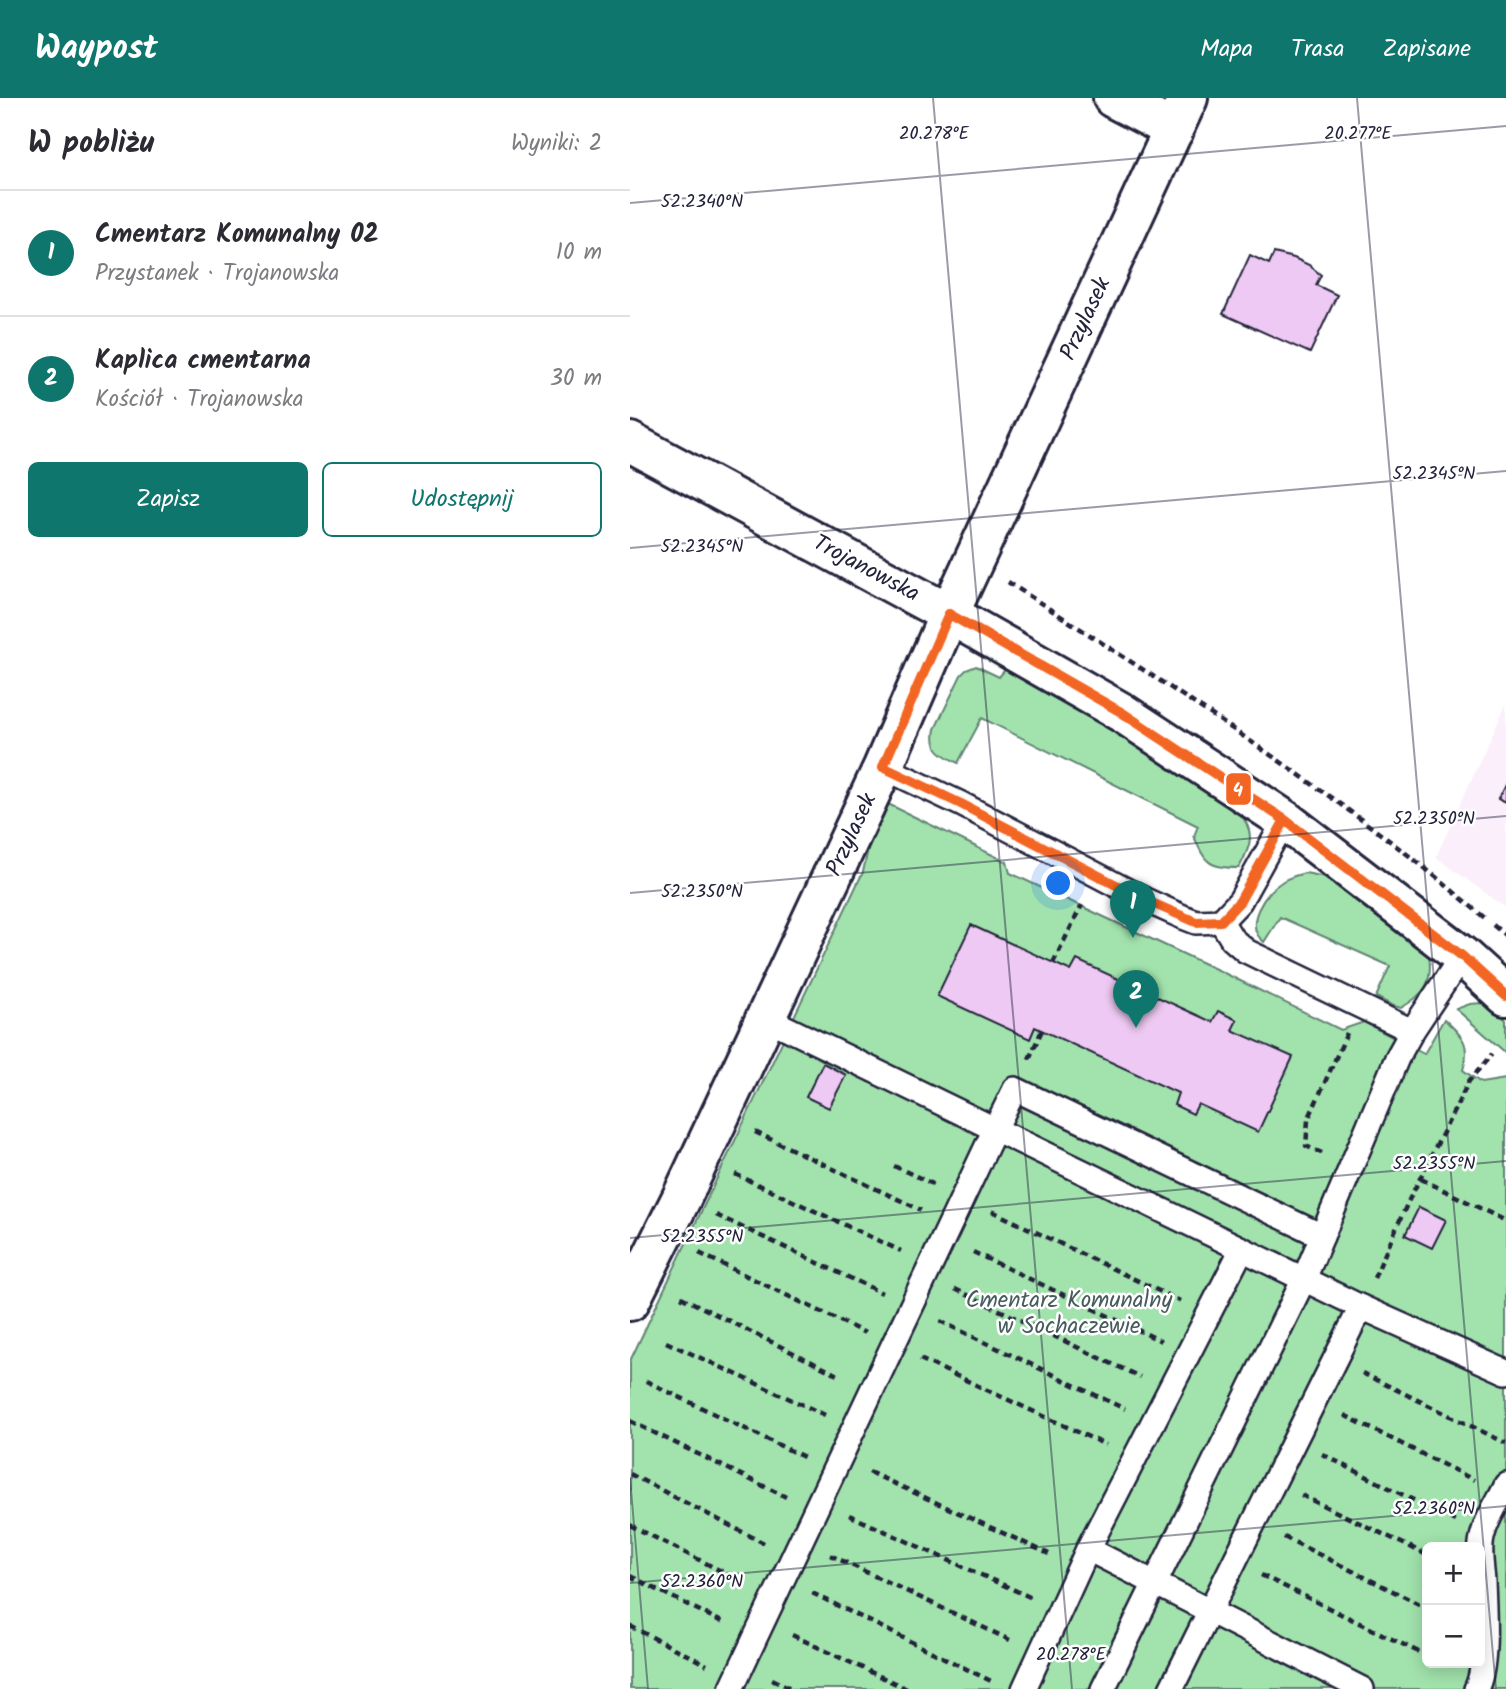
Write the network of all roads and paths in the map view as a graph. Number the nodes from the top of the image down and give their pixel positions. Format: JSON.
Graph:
{"nodes":[{"id":1,"x":1112,"y":98,"type":"edge"},
{"id":2,"x":1181,"y":114,"type":"edge"},
{"id":3,"x":630,"y":442,"type":"edge"},
{"id":4,"x":949,"y":614,"type":"junction"},
{"id":5,"x":883,"y":767,"type":"junction"},
{"id":6,"x":1285,"y":820,"type":"junction"},
{"id":7,"x":1083,"y":904,"type":"dead end"},
{"id":8,"x":1221,"y":921,"type":"junction"},
{"id":9,"x":1462,"y":956,"type":"junction"},
{"id":10,"x":1053,"y":963,"type":"dead end"},
{"id":11,"x":1506,"y":996,"type":"edge"},
{"id":12,"x":766,"y":1018,"type":"junction"},
{"id":13,"x":1412,"y":1031,"type":"junction"},
{"id":14,"x":1492,"y":1054,"type":"dead end"},
{"id":15,"x":748,"y":1129,"type":"dead end"},
{"id":16,"x":995,"y":1129,"type":"junction"},
{"id":17,"x":894,"y":1166,"type":"dead end"},
{"id":18,"x":730,"y":1172,"type":"dead end"},
{"id":19,"x":1421,"y":1179,"type":"junction"},
{"id":20,"x":963,"y":1198,"type":"junction"},
{"id":21,"x":715,"y":1214,"type":"dead end"},
{"id":22,"x":1506,"y":1221,"type":"edge"},
{"id":23,"x":947,"y":1231,"type":"junction"},
{"id":24,"x":1322,"y":1236,"type":"junction"},
{"id":25,"x":1242,"y":1249,"type":"junction"},
{"id":26,"x":698,"y":1252,"type":"dead end"},
{"id":27,"x":928,"y":1270,"type":"junction"},
{"id":28,"x":1304,"y":1279,"type":"junction"},
{"id":29,"x":681,"y":1297,"type":"dead end"},
{"id":30,"x":630,"y":1301,"type":"edge"},
{"id":31,"x":911,"y":1307,"type":"junction"},
{"id":32,"x":1361,"y":1307,"type":"junction"},
{"id":33,"x":1209,"y":1315,"type":"junction"},
{"id":34,"x":666,"y":1342,"type":"dead end"},
{"id":35,"x":893,"y":1346,"type":"junction"},
{"id":36,"x":1188,"y":1354,"type":"junction"},
{"id":37,"x":1334,"y":1360,"type":"junction"},
{"id":38,"x":1506,"y":1373,"type":"edge"},
{"id":39,"x":646,"y":1381,"type":"dead end"},
{"id":40,"x":872,"y":1391,"type":"junction"},
{"id":41,"x":1170,"y":1391,"type":"junction"},
{"id":42,"x":1315,"y":1400,"type":"junction"},
{"id":43,"x":630,"y":1421,"type":"edge"},
{"id":44,"x":1153,"y":1422,"type":"junction"},
{"id":45,"x":854,"y":1429,"type":"junction"},
{"id":46,"x":1294,"y":1440,"type":"junction"},
{"id":47,"x":1506,"y":1443,"type":"edge"},
{"id":48,"x":1135,"y":1458,"type":"junction"},
{"id":49,"x":837,"y":1465,"type":"junction"},
{"id":50,"x":630,"y":1474,"type":"edge"},
{"id":51,"x":1273,"y":1482,"type":"junction"},
{"id":52,"x":1504,"y":1490,"type":"edge"},
{"id":53,"x":817,"y":1506,"type":"junction"},
{"id":54,"x":1254,"y":1522,"type":"junction"},
{"id":55,"x":630,"y":1525,"type":"edge"},
{"id":56,"x":1482,"y":1534,"type":"junction"},
{"id":57,"x":1422,"y":1553,"type":"edge"},
{"id":58,"x":1084,"y":1558,"type":"junction"},
{"id":59,"x":1234,"y":1562,"type":"junction"},
{"id":60,"x":788,"y":1568,"type":"junction"},
{"id":61,"x":630,"y":1576,"type":"edge"},
{"id":62,"x":1155,"y":1583,"type":"junction"},
{"id":63,"x":1422,"y":1606,"type":"edge"},
{"id":64,"x":1060,"y":1611,"type":"junction"},
{"id":65,"x":1209,"y":1611,"type":"junction"},
{"id":66,"x":630,"y":1626,"type":"edge"},
{"id":67,"x":759,"y":1630,"type":"junction"},
{"id":68,"x":1040,"y":1654,"type":"junction"},
{"id":69,"x":1422,"y":1654,"type":"edge"},
{"id":70,"x":996,"y":1683,"type":"dead end"},
{"id":71,"x":733,"y":1684,"type":"edge"},
{"id":72,"x":907,"y":1689,"type":"edge"},
{"id":73,"x":1024,"y":1689,"type":"edge"},
{"id":74,"x":1102,"y":1689,"type":"edge"},
{"id":75,"x":1171,"y":1689,"type":"edge"},
{"id":76,"x":1362,"y":1689,"type":"edge"},
{"id":77,"x":1476,"y":1689,"type":"edge"}],
"edges":[{"from":1,"to":2,"type":"street"},
{"from":2,"to":4,"type":"street","name":"Przylasek"},
{"from":3,"to":4,"type":"street","name":"Trojanowska"},
{"from":4,"to":5,"type":"street","name":"Przylasek"},
{"from":4,"to":6,"type":"street","name":"Trojanowska"},
{"from":5,"to":8,"type":"lane"},
{"from":5,"to":12,"type":"street","name":"Przylasek"},
{"from":6,"to":8,"type":"lane"},
{"from":6,"to":9,"type":"street","name":"Trojanowska"},
{"from":7,"to":10,"type":"path"},
{"from":8,"to":13,"type":"lane"},
{"from":9,"to":11,"type":"street","name":"Trojanowska"},
{"from":9,"to":13,"type":"lane"},
{"from":12,"to":16,"type":"lane"},
{"from":12,"to":30,"type":"street","name":"Przylasek"},
{"from":13,"to":24,"type":"lane"},
{"from":14,"to":19,"type":"path"},
{"from":15,"to":23,"type":"path"},
{"from":16,"to":20,"type":"lane"},
{"from":16,"to":24,"type":"lane"},
{"from":16,"to":25,"type":"lane"},
{"from":17,"to":20,"type":"path"},
{"from":18,"to":27,"type":"path"},
{"from":19,"to":22,"type":"path"},
{"from":19,"to":32,"type":"path"},
{"from":20,"to":23,"type":"lane"},
{"from":20,"to":33,"type":"path"},
{"from":21,"to":31,"type":"path"},
{"from":23,"to":27,"type":"lane"},
{"from":23,"to":36,"type":"path"},
{"from":24,"to":28,"type":"lane"},
{"from":25,"to":28,"type":"lane"},
{"from":25,"to":33,"type":"lane"},
{"from":26,"to":35,"type":"path"},
{"from":27,"to":31,"type":"lane"},
{"from":27,"to":41,"type":"path"},
{"from":28,"to":32,"type":"lane"},
{"from":28,"to":62,"type":"lane"},
{"from":29,"to":40,"type":"path"},
{"from":31,"to":35,"type":"lane"},
{"from":31,"to":44,"type":"path"},
{"from":32,"to":37,"type":"lane"},
{"from":32,"to":38,"type":"lane"},
{"from":33,"to":36,"type":"lane"},
{"from":34,"to":45,"type":"path"},
{"from":35,"to":40,"type":"lane"},
{"from":35,"to":48,"type":"path"},
{"from":36,"to":41,"type":"lane"},
{"from":37,"to":42,"type":"lane"},
{"from":37,"to":47,"type":"path"},
{"from":39,"to":49,"type":"path"},
{"from":40,"to":45,"type":"lane"},
{"from":41,"to":44,"type":"lane"},
{"from":42,"to":46,"type":"lane"},
{"from":42,"to":52,"type":"path"},
{"from":43,"to":53,"type":"path"},
{"from":44,"to":48,"type":"lane"},
{"from":45,"to":49,"type":"lane"},
{"from":46,"to":51,"type":"lane"},
{"from":46,"to":56,"type":"path"},
{"from":48,"to":58,"type":"lane"},
{"from":49,"to":53,"type":"lane"},
{"from":49,"to":58,"type":"path"},
{"from":50,"to":60,"type":"path"},
{"from":51,"to":54,"type":"lane"},
{"from":51,"to":57,"type":"path"},
{"from":52,"to":56,"type":"lane"},
{"from":53,"to":60,"type":"lane"},
{"from":53,"to":64,"type":"path"},
{"from":54,"to":59,"type":"lane"},
{"from":54,"to":63,"type":"path"},
{"from":55,"to":60,"type":"path"},
{"from":56,"to":77,"type":"lane"},
{"from":58,"to":62,"type":"lane"},
{"from":58,"to":64,"type":"lane"},
{"from":59,"to":65,"type":"lane"},
{"from":59,"to":69,"type":"path"},
{"from":60,"to":67,"type":"lane"},
{"from":60,"to":68,"type":"path"},
{"from":60,"to":70,"type":"path"},
{"from":61,"to":67,"type":"path"},
{"from":62,"to":65,"type":"lane"},
{"from":62,"to":74,"type":"lane"},
{"from":64,"to":68,"type":"lane"},
{"from":65,"to":75,"type":"lane"},
{"from":65,"to":76,"type":"lane"},
{"from":66,"to":71,"type":"path"},
{"from":67,"to":71,"type":"lane"},
{"from":67,"to":72,"type":"path"},
{"from":68,"to":73,"type":"lane"}]}
